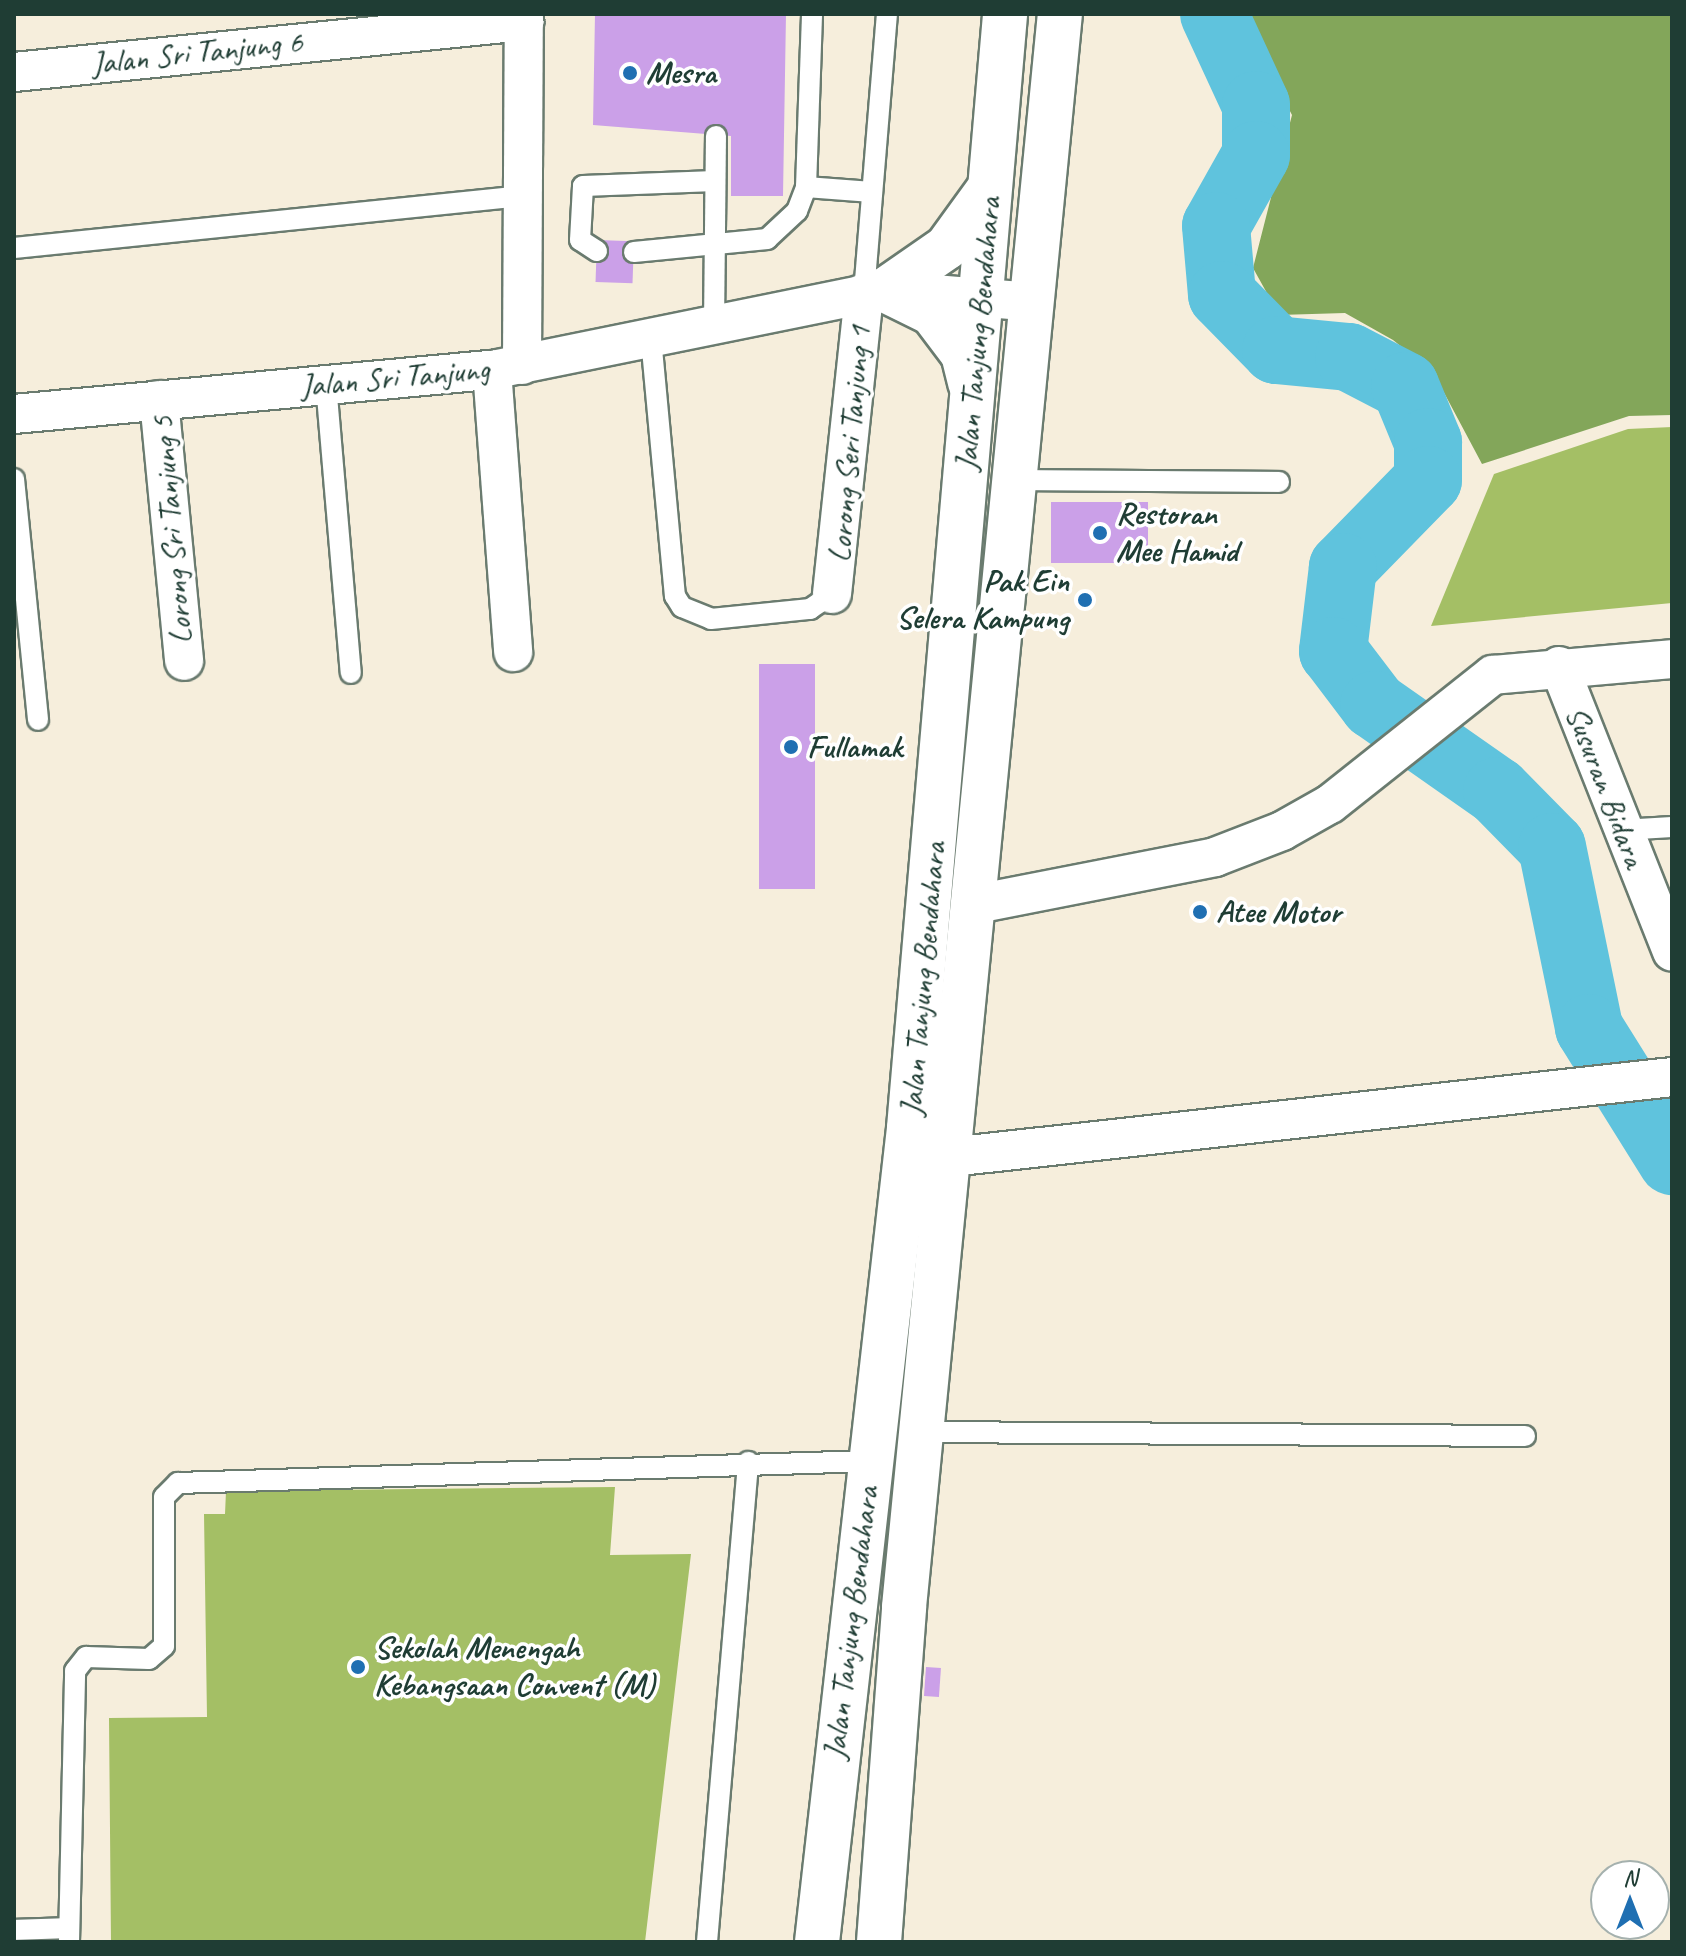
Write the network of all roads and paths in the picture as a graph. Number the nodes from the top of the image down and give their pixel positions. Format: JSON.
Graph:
{"nodes":[{"id":1,"x":812,"y":14,"type":"edge"},
{"id":2,"x":887,"y":14,"type":"edge"},
{"id":3,"x":1005,"y":14,"type":"edge"},
{"id":4,"x":1060,"y":14,"type":"edge"},
{"id":5,"x":524,"y":17,"type":"edge"},
{"id":6,"x":14,"y":72,"type":"edge"},
{"id":7,"x":716,"y":136,"type":"dead end"},
{"id":8,"x":715,"y":181,"type":"junction"},
{"id":9,"x":806,"y":187,"type":"junction"},
{"id":10,"x":990,"y":187,"type":"junction"},
{"id":11,"x":872,"y":192,"type":"junction"},
{"id":12,"x":522,"y":196,"type":"junction"},
{"id":13,"x":14,"y":248,"type":"edge"},
{"id":14,"x":715,"y":248,"type":"junction"},
{"id":15,"x":597,"y":251,"type":"dead end"},
{"id":16,"x":634,"y":252,"type":"dead end"},
{"id":17,"x":875,"y":292,"type":"junction"},
{"id":18,"x":981,"y":298,"type":"junction"},
{"id":19,"x":1033,"y":302,"type":"junction"},
{"id":20,"x":714,"y":325,"type":"junction"},
{"id":21,"x":651,"y":338,"type":"junction"},
{"id":22,"x":507,"y":368,"type":"junction"},
{"id":23,"x":326,"y":384,"type":"junction"},
{"id":24,"x":159,"y":400,"type":"junction"},
{"id":25,"x":972,"y":405,"type":"junction"},
{"id":26,"x":14,"y":414,"type":"edge"},
{"id":27,"x":14,"y":479,"type":"edge"},
{"id":28,"x":1019,"y":480,"type":"junction"},
{"id":29,"x":1279,"y":482,"type":"dead end"},
{"id":30,"x":832,"y":594,"type":"joint"},
{"id":31,"x":513,"y":652,"type":"dead end"},
{"id":32,"x":1672,"y":659,"type":"edge"},
{"id":33,"x":184,"y":661,"type":"dead end"},
{"id":34,"x":1559,"y":666,"type":"junction"},
{"id":35,"x":351,"y":673,"type":"dead end"},
{"id":36,"x":38,"y":720,"type":"dead end"},
{"id":37,"x":1672,"y":827,"type":"edge"},
{"id":38,"x":1622,"y":830,"type":"junction"},
{"id":39,"x":976,"y":904,"type":"junction"},
{"id":40,"x":1672,"y":951,"type":"edge"},
{"id":41,"x":1672,"y":1077,"type":"edge"},
{"id":42,"x":951,"y":1157,"type":"junction"},
{"id":43,"x":922,"y":1432,"type":"junction"},
{"id":44,"x":1525,"y":1436,"type":"dead end"},
{"id":45,"x":870,"y":1461,"type":"junction"},
{"id":46,"x":748,"y":1462,"type":"junction"},
{"id":47,"x":14,"y":1930,"type":"edge"},
{"id":48,"x":68,"y":1935,"type":"edge"},
{"id":49,"x":707,"y":1942,"type":"edge"},
{"id":50,"x":817,"y":1942,"type":"edge"},
{"id":51,"x":879,"y":1942,"type":"edge"}],
"edges":[{"from":1,"to":9,"type":"lane"},
{"from":2,"to":11,"type":"lane"},
{"from":3,"to":10,"type":"main road","name":"Jalan Tanjung Bendahara"},
{"from":4,"to":19,"type":"main road","name":"Jalan Tanjung Bendahara"},
{"from":5,"to":6,"type":"street","name":"Jalan Sri Tanjung 6"},
{"from":5,"to":12,"type":"street","name":"Jalan Sri Tanjung"},
{"from":7,"to":8,"type":"lane"},
{"from":8,"to":14,"type":"lane"},
{"from":8,"to":15,"type":"lane"},
{"from":9,"to":11,"type":"lane"},
{"from":9,"to":14,"type":"lane"},
{"from":10,"to":17,"type":"main road"},
{"from":10,"to":18,"type":"main road","name":"Jalan Tanjung Bendahara"},
{"from":11,"to":17,"type":"lane"},
{"from":12,"to":13,"type":"lane"},
{"from":12,"to":22,"type":"street","name":"Jalan Sri Tanjung"},
{"from":14,"to":16,"type":"lane"},
{"from":14,"to":20,"type":"lane"},
{"from":17,"to":18,"type":"street"},
{"from":17,"to":20,"type":"street"},
{"from":17,"to":25,"type":"main road"},
{"from":17,"to":30,"type":"street","name":"Lorong Seri Tanjung 1"},
{"from":18,"to":19,"type":"street"},
{"from":18,"to":25,"type":"main road","name":"Jalan Tanjung Bendahara"},
{"from":19,"to":28,"type":"main road","name":"Jalan Tanjung Bendahara"},
{"from":20,"to":21,"type":"street"},
{"from":21,"to":22,"type":"street"},
{"from":21,"to":30,"type":"lane"},
{"from":22,"to":23,"type":"street","name":"Jalan Sri Tanjung"},
{"from":22,"to":31,"type":"street"},
{"from":23,"to":24,"type":"street","name":"Jalan Sri Tanjung"},
{"from":23,"to":35,"type":"lane"},
{"from":24,"to":26,"type":"street","name":"Jalan Sri Tanjung"},
{"from":24,"to":33,"type":"street","name":"Lorong Sri Tanjung 5"},
{"from":25,"to":45,"type":"main road","name":"Jalan Tanjung Bendahara"},
{"from":27,"to":36,"type":"lane"},
{"from":28,"to":29,"type":"lane"},
{"from":28,"to":39,"type":"main road","name":"Jalan Tanjung Bendahara"},
{"from":32,"to":34,"type":"street"},
{"from":34,"to":38,"type":"street","name":"Susuran Bidara"},
{"from":34,"to":39,"type":"street"},
{"from":37,"to":38,"type":"lane"},
{"from":38,"to":40,"type":"street","name":"Susuran Bidara"},
{"from":39,"to":42,"type":"main road","name":"Jalan Tanjung Bendahara"},
{"from":41,"to":42,"type":"street"},
{"from":42,"to":43,"type":"main road","name":"Jalan Tanjung Bendahara"},
{"from":43,"to":44,"type":"lane"},
{"from":43,"to":51,"type":"main road","name":"Jalan Tanjung Bendahara"},
{"from":45,"to":46,"type":"lane"},
{"from":45,"to":50,"type":"main road","name":"Jalan Tanjung Bendahara"},
{"from":46,"to":48,"type":"lane"},
{"from":46,"to":49,"type":"lane"},
{"from":47,"to":48,"type":"lane"}]}
